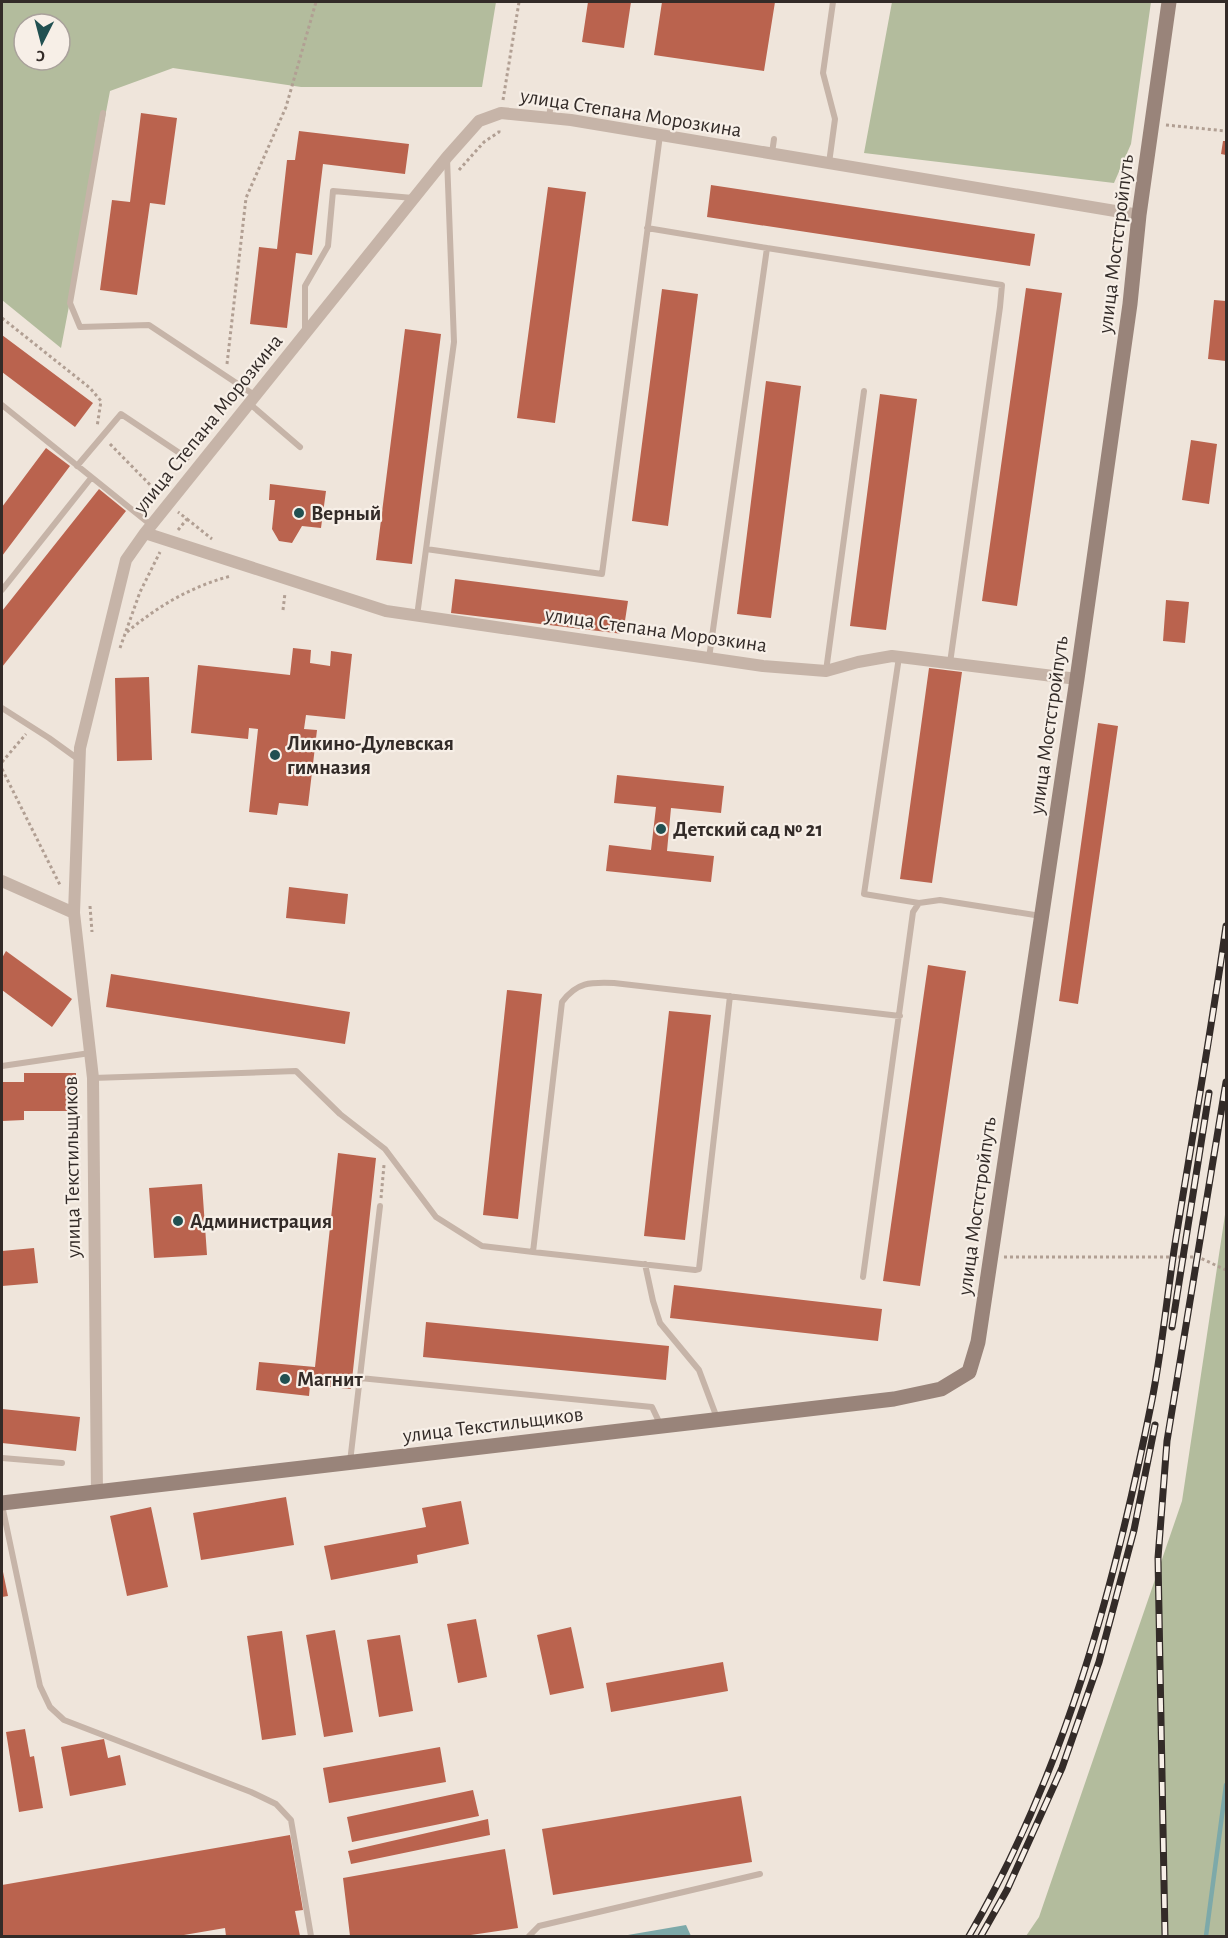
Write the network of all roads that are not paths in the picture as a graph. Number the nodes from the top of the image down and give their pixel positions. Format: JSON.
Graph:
{"nodes":[{"id":1,"x":833,"y":2,"type":"edge"},
{"id":2,"x":1169,"y":2,"type":"edge"},
{"id":3,"x":551,"y":103,"type":"dead end"},
{"id":4,"x":103,"y":113,"type":"dead end"},
{"id":5,"x":549,"y":118,"type":"junction"},
{"id":6,"x":660,"y":135,"type":"junction"},
{"id":7,"x":774,"y":139,"type":"dead end"},
{"id":8,"x":772,"y":154,"type":"junction"},
{"id":9,"x":447,"y":157,"type":"junction"},
{"id":10,"x":829,"y":163,"type":"junction"},
{"id":11,"x":414,"y":198,"type":"junction"},
{"id":12,"x":1139,"y":215,"type":"junction"},
{"id":13,"x":647,"y":228,"type":"junction"},
{"id":14,"x":767,"y":248,"type":"junction"},
{"id":15,"x":305,"y":335,"type":"junction"},
{"id":16,"x":864,"y":391,"type":"dead end"},
{"id":17,"x":253,"y":400,"type":"junction"},
{"id":18,"x":2,"y":405,"type":"edge"},
{"id":19,"x":300,"y":447,"type":"dead end"},
{"id":20,"x":187,"y":458,"type":"dead end"},
{"id":21,"x":77,"y":466,"type":"junction"},
{"id":22,"x":92,"y":478,"type":"junction"},
{"id":23,"x":148,"y":529,"type":"junction"},
{"id":24,"x":426,"y":549,"type":"junction"},
{"id":25,"x":2,"y":590,"type":"edge"},
{"id":26,"x":417,"y":616,"type":"junction"},
{"id":27,"x":899,"y":657,"type":"junction"},
{"id":28,"x":709,"y":658,"type":"junction"},
{"id":29,"x":950,"y":663,"type":"junction"},
{"id":30,"x":826,"y":671,"type":"junction"},
{"id":31,"x":1077,"y":679,"type":"junction"},
{"id":32,"x":2,"y":708,"type":"edge"},
{"id":33,"x":80,"y":761,"type":"junction"},
{"id":34,"x":2,"y":881,"type":"edge"},
{"id":35,"x":919,"y":903,"type":"junction"},
{"id":36,"x":74,"y":913,"type":"junction"},
{"id":37,"x":1041,"y":916,"type":"junction"},
{"id":38,"x":730,"y":996,"type":"junction"},
{"id":39,"x":900,"y":1016,"type":"junction"},
{"id":40,"x":90,"y":1053,"type":"junction"},
{"id":41,"x":2,"y":1066,"type":"edge"},
{"id":42,"x":93,"y":1078,"type":"junction"},
{"id":43,"x":380,"y":1206,"type":"road end"},
{"id":44,"x":533,"y":1252,"type":"junction"},
{"id":45,"x":645,"y":1264,"type":"junction"},
{"id":46,"x":863,"y":1277,"type":"dead end"},
{"id":47,"x":360,"y":1378,"type":"junction"},
{"id":48,"x":894,"y":1399,"type":"joint"},
{"id":49,"x":717,"y":1420,"type":"junction"},
{"id":50,"x":661,"y":1426,"type":"junction"},
{"id":51,"x":2,"y":1458,"type":"edge"},
{"id":52,"x":62,"y":1463,"type":"dead end"},
{"id":53,"x":350,"y":1463,"type":"junction"},
{"id":54,"x":97,"y":1493,"type":"junction"},
{"id":55,"x":2,"y":1504,"type":"edge"},
{"id":56,"x":760,"y":1874,"type":"dead end"},
{"id":57,"x":311,"y":1936,"type":"edge"},
{"id":58,"x":530,"y":1936,"type":"edge"}],
"edges":[{"from":1,"to":10,"type":"lane"},
{"from":2,"to":12,"type":"street","name":"улица Мостстройпуть"},
{"from":3,"to":5,"type":"lane"},
{"from":4,"to":17,"type":"lane"},
{"from":5,"to":6,"type":"street","name":"улица Степана Морозкина"},
{"from":5,"to":9,"type":"street","name":"улица Степана Морозкина"},
{"from":6,"to":8,"type":"street","name":"улица Степана Морозкина"},
{"from":6,"to":13,"type":"lane"},
{"from":7,"to":8,"type":"lane"},
{"from":8,"to":10,"type":"street","name":"улица Степана Морозкина"},
{"from":9,"to":11,"type":"street","name":"улица Степана Морозкина"},
{"from":9,"to":24,"type":"lane"},
{"from":10,"to":12,"type":"street","name":"улица Степана Морозкина"},
{"from":11,"to":15,"type":"street","name":"улица Степана Морозкина"},
{"from":11,"to":15,"type":"lane"},
{"from":12,"to":31,"type":"street","name":"улица Мостстройпуть"},
{"from":13,"to":14,"type":"lane"},
{"from":13,"to":24,"type":"lane"},
{"from":14,"to":28,"type":"lane"},
{"from":14,"to":29,"type":"lane"},
{"from":15,"to":17,"type":"street","name":"улица Степана Морозкина"},
{"from":16,"to":30,"type":"lane"},
{"from":17,"to":19,"type":"lane"},
{"from":17,"to":23,"type":"street","name":"улица Степана Морозкина"},
{"from":18,"to":21,"type":"lane"},
{"from":20,"to":21,"type":"lane"},
{"from":21,"to":22,"type":"lane"},
{"from":22,"to":23,"type":"lane"},
{"from":22,"to":25,"type":"lane"},
{"from":23,"to":26,"type":"street","name":"улица Степана Морозкина"},
{"from":23,"to":33,"type":"street","name":"улица Текстильщиков"},
{"from":24,"to":26,"type":"lane"},
{"from":26,"to":28,"type":"street","name":"улица Степана Морозкина"},
{"from":27,"to":29,"type":"street","name":"улица Степана Морозкина"},
{"from":27,"to":30,"type":"street","name":"улица Степана Морозкина"},
{"from":27,"to":35,"type":"lane"},
{"from":28,"to":30,"type":"street","name":"улица Степана Морозкина"},
{"from":29,"to":31,"type":"street","name":"улица Степана Морозкина"},
{"from":31,"to":37,"type":"street","name":"улица Мостстройпуть"},
{"from":32,"to":33,"type":"lane"},
{"from":33,"to":36,"type":"street","name":"улица Текстильщиков"},
{"from":34,"to":36,"type":"street"},
{"from":35,"to":37,"type":"lane"},
{"from":35,"to":39,"type":"lane"},
{"from":36,"to":40,"type":"street","name":"улица Текстильщиков"},
{"from":37,"to":48,"type":"street","name":"улица Мостстройпуть"},
{"from":38,"to":39,"type":"lane"},
{"from":38,"to":44,"type":"lane"},
{"from":38,"to":45,"type":"lane"},
{"from":39,"to":46,"type":"lane"},
{"from":40,"to":41,"type":"lane"},
{"from":40,"to":42,"type":"street","name":"улица Текстильщиков"},
{"from":42,"to":44,"type":"lane"},
{"from":42,"to":54,"type":"street","name":"улица Текстильщиков"},
{"from":43,"to":47,"type":"lane"},
{"from":44,"to":45,"type":"lane"},
{"from":45,"to":49,"type":"lane"},
{"from":47,"to":50,"type":"lane"},
{"from":47,"to":53,"type":"lane"},
{"from":48,"to":49,"type":"street","name":"улица Текстильщиков"},
{"from":49,"to":50,"type":"street","name":"улица Текстильщиков"},
{"from":50,"to":53,"type":"street","name":"улица Текстильщиков"},
{"from":51,"to":52,"type":"lane"},
{"from":53,"to":54,"type":"street","name":"улица Текстильщиков"},
{"from":54,"to":55,"type":"street","name":"улица Текстильщиков"},
{"from":55,"to":57,"type":"lane"},
{"from":56,"to":58,"type":"lane"}]}
